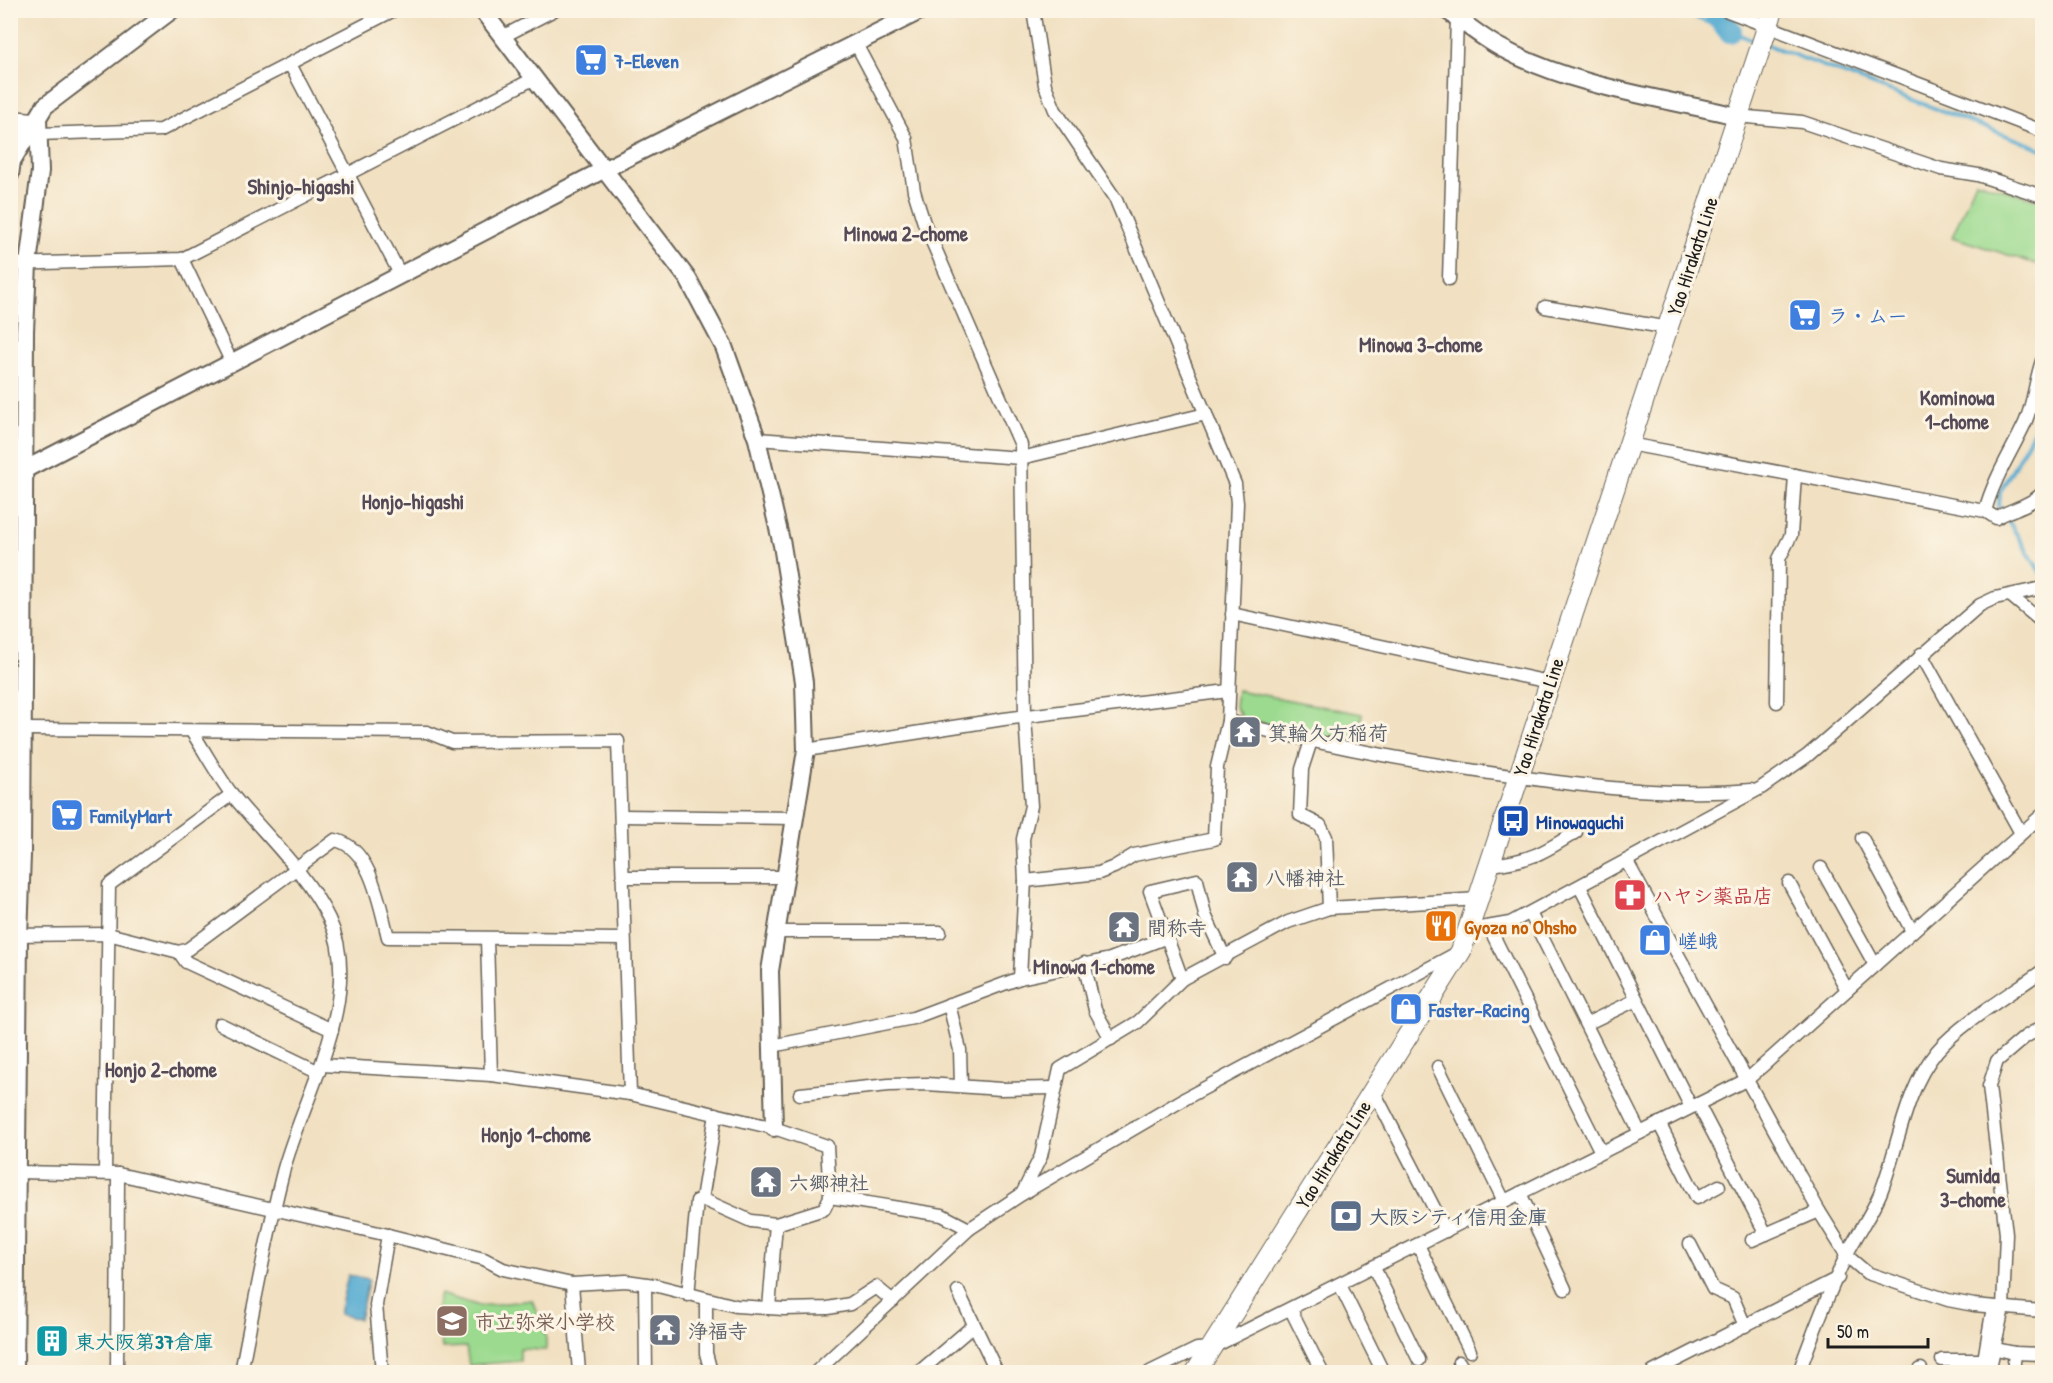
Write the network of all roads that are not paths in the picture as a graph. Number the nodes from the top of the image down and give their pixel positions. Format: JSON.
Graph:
{"nodes":[{"id":1,"x":172,"y":10,"type":"edge"},
{"id":2,"x":394,"y":10,"type":"edge"},
{"id":3,"x":482,"y":10,"type":"edge"},
{"id":4,"x":554,"y":10,"type":"edge"},
{"id":5,"x":922,"y":10,"type":"edge"},
{"id":6,"x":1033,"y":10,"type":"edge"},
{"id":7,"x":1725,"y":10,"type":"edge"},
{"id":8,"x":1452,"y":14,"type":"edge"},
{"id":9,"x":1767,"y":30,"type":"edge"},
{"id":10,"x":502,"y":37,"type":"junction"},
{"id":11,"x":856,"y":44,"type":"junction"},
{"id":12,"x":290,"y":64,"type":"junction"},
{"id":13,"x":533,"y":79,"type":"junction"},
{"id":14,"x":1737,"y":116,"type":"junction"},
{"id":15,"x":10,"y":117,"type":"edge"},
{"id":16,"x":38,"y":127,"type":"junction"},
{"id":17,"x":10,"y":130,"type":"edge"},
{"id":18,"x":2043,"y":131,"type":"edge"},
{"id":19,"x":605,"y":169,"type":"junction"},
{"id":20,"x":347,"y":174,"type":"junction"},
{"id":21,"x":10,"y":175,"type":"edge"},
{"id":22,"x":2043,"y":195,"type":"edge"},
{"id":23,"x":182,"y":259,"type":"junction"},
{"id":24,"x":10,"y":264,"type":"edge"},
{"id":25,"x":28,"y":264,"type":"junction"},
{"id":26,"x":401,"y":276,"type":"junction"},
{"id":27,"x":1449,"y":279,"type":"dead end"},
{"id":28,"x":1545,"y":307,"type":"dead end"},
{"id":29,"x":1669,"y":328,"type":"junction"},
{"id":30,"x":231,"y":361,"type":"junction"},
{"id":31,"x":2043,"y":361,"type":"edge"},
{"id":32,"x":1206,"y":414,"type":"junction"},
{"id":33,"x":757,"y":439,"type":"junction"},
{"id":34,"x":1629,"y":444,"type":"junction"},
{"id":35,"x":1021,"y":458,"type":"junction"},
{"id":36,"x":17,"y":471,"type":"edge"},
{"id":37,"x":1795,"y":475,"type":"junction"},
{"id":38,"x":2043,"y":493,"type":"edge"},
{"id":39,"x":1985,"y":511,"type":"junction"},
{"id":40,"x":2043,"y":588,"type":"edge"},
{"id":41,"x":2011,"y":596,"type":"junction"},
{"id":42,"x":1232,"y":614,"type":"junction"},
{"id":43,"x":2043,"y":622,"type":"edge"},
{"id":44,"x":1921,"y":654,"type":"junction"},
{"id":45,"x":1549,"y":682,"type":"junction"},
{"id":46,"x":1228,"y":691,"type":"junction"},
{"id":47,"x":1778,"y":702,"type":"dead end"},
{"id":48,"x":1025,"y":717,"type":"junction"},
{"id":49,"x":1228,"y":721,"type":"junction"},
{"id":50,"x":14,"y":730,"type":"edge"},
{"id":51,"x":192,"y":732,"type":"junction"},
{"id":52,"x":1311,"y":741,"type":"junction"},
{"id":53,"x":806,"y":750,"type":"junction"},
{"id":54,"x":1519,"y":777,"type":"junction"},
{"id":55,"x":1757,"y":789,"type":"junction"},
{"id":56,"x":232,"y":794,"type":"junction"},
{"id":57,"x":2043,"y":814,"type":"edge"},
{"id":58,"x":621,"y":816,"type":"junction"},
{"id":59,"x":795,"y":818,"type":"junction"},
{"id":60,"x":1576,"y":832,"type":"dead end"},
{"id":61,"x":2021,"y":833,"type":"junction"},
{"id":62,"x":1862,"y":838,"type":"dead end"},
{"id":63,"x":1627,"y":862,"type":"junction"},
{"id":64,"x":1490,"y":865,"type":"junction"},
{"id":65,"x":1821,"y":868,"type":"dead end"},
{"id":66,"x":297,"y":870,"type":"junction"},
{"id":67,"x":623,"y":877,"type":"junction"},
{"id":68,"x":786,"y":877,"type":"junction"},
{"id":69,"x":1025,"y":881,"type":"junction"},
{"id":70,"x":1789,"y":883,"type":"dead end"},
{"id":71,"x":1580,"y":886,"type":"junction"},
{"id":72,"x":1479,"y":899,"type":"junction"},
{"id":73,"x":1329,"y":908,"type":"junction"},
{"id":74,"x":1530,"y":913,"type":"junction"},
{"id":75,"x":1489,"y":927,"type":"junction"},
{"id":76,"x":1469,"y":930,"type":"junction"},
{"id":77,"x":1912,"y":931,"type":"junction"},
{"id":78,"x":777,"y":932,"type":"junction"},
{"id":79,"x":940,"y":932,"type":"dead end"},
{"id":80,"x":108,"y":934,"type":"junction"},
{"id":81,"x":15,"y":935,"type":"edge"},
{"id":82,"x":1165,"y":938,"type":"junction"},
{"id":83,"x":487,"y":939,"type":"junction"},
{"id":84,"x":623,"y":939,"type":"junction"},
{"id":85,"x":1461,"y":951,"type":"junction"},
{"id":86,"x":178,"y":952,"type":"junction"},
{"id":87,"x":1225,"y":958,"type":"junction"},
{"id":88,"x":1084,"y":963,"type":"junction"},
{"id":89,"x":1875,"y":965,"type":"junction"},
{"id":90,"x":2043,"y":971,"type":"edge"},
{"id":91,"x":1020,"y":978,"type":"junction"},
{"id":92,"x":1182,"y":979,"type":"junction"},
{"id":93,"x":1847,"y":990,"type":"junction"},
{"id":94,"x":1636,"y":999,"type":"junction"},
{"id":95,"x":949,"y":1004,"type":"junction"},
{"id":96,"x":220,"y":1024,"type":"dead end"},
{"id":97,"x":1586,"y":1024,"type":"junction"},
{"id":98,"x":2043,"y":1027,"type":"edge"},
{"id":99,"x":332,"y":1030,"type":"junction"},
{"id":100,"x":1111,"y":1038,"type":"junction"},
{"id":101,"x":772,"y":1046,"type":"junction"},
{"id":102,"x":1438,"y":1067,"type":"dead end"},
{"id":103,"x":320,"y":1069,"type":"junction"},
{"id":104,"x":491,"y":1075,"type":"junction"},
{"id":105,"x":1748,"y":1079,"type":"junction"},
{"id":106,"x":961,"y":1086,"type":"junction"},
{"id":107,"x":1054,"y":1088,"type":"junction"},
{"id":108,"x":1373,"y":1090,"type":"junction"},
{"id":109,"x":630,"y":1094,"type":"junction"},
{"id":110,"x":800,"y":1094,"type":"dead end"},
{"id":111,"x":1695,"y":1105,"type":"junction"},
{"id":112,"x":716,"y":1114,"type":"junction"},
{"id":113,"x":1659,"y":1123,"type":"junction"},
{"id":114,"x":774,"y":1128,"type":"junction"},
{"id":115,"x":1640,"y":1132,"type":"junction"},
{"id":116,"x":1601,"y":1152,"type":"junction"},
{"id":117,"x":17,"y":1172,"type":"junction"},
{"id":118,"x":105,"y":1172,"type":"junction"},
{"id":119,"x":118,"y":1174,"type":"junction"},
{"id":120,"x":1719,"y":1186,"type":"dead end"},
{"id":121,"x":14,"y":1191,"type":"edge"},
{"id":122,"x":1520,"y":1193,"type":"junction"},
{"id":123,"x":1022,"y":1194,"type":"junction"},
{"id":124,"x":830,"y":1197,"type":"junction"},
{"id":125,"x":702,"y":1199,"type":"junction"},
{"id":126,"x":1504,"y":1201,"type":"junction"},
{"id":127,"x":274,"y":1208,"type":"junction"},
{"id":128,"x":1819,"y":1210,"type":"junction"},
{"id":129,"x":777,"y":1224,"type":"junction"},
{"id":130,"x":969,"y":1229,"type":"junction"},
{"id":131,"x":1446,"y":1231,"type":"junction"},
{"id":132,"x":1766,"y":1233,"type":"junction"},
{"id":133,"x":388,"y":1235,"type":"junction"},
{"id":134,"x":1752,"y":1240,"type":"dead end"},
{"id":135,"x":1690,"y":1244,"type":"dead end"},
{"id":136,"x":1418,"y":1245,"type":"junction"},
{"id":137,"x":1847,"y":1256,"type":"junction"},
{"id":138,"x":1374,"y":1268,"type":"junction"},
{"id":139,"x":1838,"y":1278,"type":"junction"},
{"id":140,"x":572,"y":1284,"type":"junction"},
{"id":141,"x":645,"y":1284,"type":"junction"},
{"id":142,"x":1340,"y":1285,"type":"junction"},
{"id":143,"x":1565,"y":1289,"type":"dead end"},
{"id":144,"x":958,"y":1291,"type":"dead end"},
{"id":145,"x":688,"y":1296,"type":"junction"},
{"id":146,"x":706,"y":1299,"type":"junction"},
{"id":147,"x":893,"y":1302,"type":"junction"},
{"id":148,"x":769,"y":1308,"type":"junction"},
{"id":149,"x":1998,"y":1308,"type":"junction"},
{"id":150,"x":1291,"y":1310,"type":"junction"},
{"id":151,"x":2043,"y":1311,"type":"edge"},
{"id":152,"x":973,"y":1326,"type":"junction"},
{"id":153,"x":1745,"y":1326,"type":"junction"},
{"id":154,"x":1211,"y":1348,"type":"junction"},
{"id":155,"x":1991,"y":1348,"type":"junction"},
{"id":156,"x":1470,"y":1351,"type":"dead end"},
{"id":157,"x":2015,"y":1353,"type":"junction"},
{"id":158,"x":2043,"y":1354,"type":"edge"},
{"id":159,"x":1419,"y":1360,"type":"dead end"},
{"id":160,"x":1942,"y":1360,"type":"dead end"},
{"id":161,"x":923,"y":1371,"type":"edge"},
{"id":162,"x":13,"y":1372,"type":"edge"},
{"id":163,"x":117,"y":1372,"type":"edge"},
{"id":164,"x":241,"y":1372,"type":"edge"},
{"id":165,"x":382,"y":1372,"type":"edge"},
{"id":166,"x":579,"y":1372,"type":"edge"},
{"id":167,"x":646,"y":1372,"type":"edge"},
{"id":168,"x":711,"y":1372,"type":"edge"},
{"id":169,"x":816,"y":1372,"type":"edge"},
{"id":170,"x":997,"y":1372,"type":"edge"},
{"id":171,"x":1150,"y":1372,"type":"edge"},
{"id":172,"x":1196,"y":1372,"type":"edge"},
{"id":173,"x":1322,"y":1372,"type":"edge"},
{"id":174,"x":1383,"y":1372,"type":"edge"},
{"id":175,"x":1653,"y":1372,"type":"edge"},
{"id":176,"x":1799,"y":1372,"type":"edge"},
{"id":177,"x":1989,"y":1372,"type":"edge"},
{"id":178,"x":2013,"y":1372,"type":"edge"}],
"edges":[{"from":1,"to":16,"type":"street"},
{"from":2,"to":12,"type":"street"},
{"from":3,"to":10,"type":"street"},
{"from":4,"to":10,"type":"street"},
{"from":5,"to":11,"type":"street"},
{"from":6,"to":32,"type":"street"},
{"from":7,"to":9,"type":"street"},
{"from":8,"to":14,"type":"street"},
{"from":8,"to":27,"type":"street"},
{"from":9,"to":14,"type":"main road","name":"Yao Hirakata Line"},
{"from":9,"to":18,"type":"street"},
{"from":10,"to":13,"type":"street"},
{"from":11,"to":19,"type":"street"},
{"from":11,"to":35,"type":"street"},
{"from":12,"to":16,"type":"street"},
{"from":12,"to":20,"type":"street"},
{"from":13,"to":19,"type":"street"},
{"from":13,"to":20,"type":"street"},
{"from":14,"to":22,"type":"street"},
{"from":14,"to":29,"type":"main road","name":"Yao Hirakata Line"},
{"from":15,"to":16,"type":"street"},
{"from":16,"to":17,"type":"street"},
{"from":16,"to":21,"type":"street"},
{"from":16,"to":25,"type":"street"},
{"from":19,"to":26,"type":"street"},
{"from":19,"to":33,"type":"street"},
{"from":20,"to":23,"type":"street"},
{"from":20,"to":26,"type":"street"},
{"from":23,"to":25,"type":"street"},
{"from":23,"to":30,"type":"street"},
{"from":24,"to":25,"type":"street"},
{"from":25,"to":36,"type":"street"},
{"from":26,"to":30,"type":"street"},
{"from":28,"to":29,"type":"street"},
{"from":29,"to":34,"type":"main road","name":"Yao Hirakata Line"},
{"from":30,"to":36,"type":"street"},
{"from":31,"to":39,"type":"street"},
{"from":32,"to":35,"type":"street"},
{"from":32,"to":42,"type":"street"},
{"from":33,"to":35,"type":"street"},
{"from":33,"to":53,"type":"street"},
{"from":34,"to":37,"type":"street"},
{"from":34,"to":45,"type":"main road","name":"Yao Hirakata Line"},
{"from":35,"to":48,"type":"street"},
{"from":36,"to":50,"type":"street"},
{"from":37,"to":39,"type":"street"},
{"from":37,"to":47,"type":"street"},
{"from":38,"to":39,"type":"street"},
{"from":40,"to":41,"type":"street"},
{"from":41,"to":43,"type":"street"},
{"from":41,"to":44,"type":"street"},
{"from":42,"to":45,"type":"street"},
{"from":42,"to":46,"type":"street"},
{"from":44,"to":55,"type":"street"},
{"from":44,"to":61,"type":"street"},
{"from":45,"to":54,"type":"main road","name":"Yao Hirakata Line"},
{"from":46,"to":48,"type":"street"},
{"from":46,"to":49,"type":"street"},
{"from":48,"to":53,"type":"street"},
{"from":48,"to":69,"type":"street"},
{"from":49,"to":52,"type":"street"},
{"from":49,"to":69,"type":"street"},
{"from":50,"to":51,"type":"street"},
{"from":50,"to":81,"type":"street"},
{"from":51,"to":56,"type":"street"},
{"from":51,"to":58,"type":"street"},
{"from":52,"to":54,"type":"street"},
{"from":52,"to":73,"type":"street"},
{"from":53,"to":59,"type":"street"},
{"from":54,"to":55,"type":"street"},
{"from":54,"to":64,"type":"main road","name":"Yao Hirakata Line"},
{"from":55,"to":63,"type":"street"},
{"from":56,"to":66,"type":"street"},
{"from":56,"to":80,"type":"street"},
{"from":57,"to":61,"type":"street"},
{"from":58,"to":59,"type":"street"},
{"from":58,"to":67,"type":"street"},
{"from":59,"to":68,"type":"street"},
{"from":60,"to":64,"type":"street"},
{"from":61,"to":77,"type":"street"},
{"from":62,"to":77,"type":"street"},
{"from":63,"to":71,"type":"street"},
{"from":63,"to":105,"type":"street"},
{"from":64,"to":72,"type":"main road","name":"Yao Hirakata Line"},
{"from":65,"to":89,"type":"street"},
{"from":66,"to":83,"type":"street"},
{"from":66,"to":86,"type":"street"},
{"from":66,"to":99,"type":"street"},
{"from":67,"to":68,"type":"street"},
{"from":67,"to":84,"type":"street"},
{"from":68,"to":78,"type":"street"},
{"from":69,"to":91,"type":"street"},
{"from":70,"to":93,"type":"street"},
{"from":71,"to":74,"type":"street"},
{"from":71,"to":94,"type":"street"},
{"from":72,"to":73,"type":"street"},
{"from":72,"to":76,"type":"main road","name":"Yao Hirakata Line"},
{"from":73,"to":87,"type":"street"},
{"from":74,"to":75,"type":"street"},
{"from":74,"to":97,"type":"street"},
{"from":75,"to":76,"type":"street"},
{"from":75,"to":116,"type":"street"},
{"from":76,"to":85,"type":"main road","name":"Yao Hirakata Line"},
{"from":77,"to":89,"type":"street"},
{"from":78,"to":79,"type":"street"},
{"from":78,"to":101,"type":"street"},
{"from":80,"to":81,"type":"street"},
{"from":80,"to":86,"type":"street"},
{"from":80,"to":118,"type":"street"},
{"from":81,"to":117,"type":"street"},
{"from":82,"to":87,"type":"street"},
{"from":82,"to":88,"type":"street"},
{"from":82,"to":92,"type":"street"},
{"from":83,"to":84,"type":"street"},
{"from":83,"to":104,"type":"street"},
{"from":84,"to":109,"type":"street"},
{"from":85,"to":108,"type":"main road","name":"Yao Hirakata Line"},
{"from":85,"to":123,"type":"street"},
{"from":86,"to":99,"type":"street"},
{"from":87,"to":92,"type":"street"},
{"from":88,"to":91,"type":"street"},
{"from":88,"to":100,"type":"street"},
{"from":89,"to":93,"type":"street"},
{"from":90,"to":137,"type":"street"},
{"from":91,"to":95,"type":"street"},
{"from":92,"to":100,"type":"street"},
{"from":93,"to":105,"type":"street"},
{"from":94,"to":97,"type":"street"},
{"from":94,"to":111,"type":"street"},
{"from":95,"to":101,"type":"street"},
{"from":95,"to":106,"type":"street"},
{"from":96,"to":103,"type":"street"},
{"from":97,"to":115,"type":"street"},
{"from":98,"to":149,"type":"street"},
{"from":99,"to":103,"type":"street"},
{"from":100,"to":107,"type":"street"},
{"from":101,"to":114,"type":"street"},
{"from":102,"to":126,"type":"street"},
{"from":103,"to":104,"type":"street"},
{"from":103,"to":127,"type":"street"},
{"from":104,"to":109,"type":"street"},
{"from":105,"to":111,"type":"street"},
{"from":105,"to":128,"type":"street"},
{"from":106,"to":107,"type":"street"},
{"from":106,"to":110,"type":"street"},
{"from":107,"to":123,"type":"street"},
{"from":108,"to":131,"type":"street"},
{"from":108,"to":154,"type":"main road","name":"Yao Hirakata Line"},
{"from":109,"to":112,"type":"street"},
{"from":111,"to":113,"type":"street"},
{"from":111,"to":132,"type":"street"},
{"from":112,"to":114,"type":"street"},
{"from":112,"to":125,"type":"street"},
{"from":113,"to":115,"type":"street"},
{"from":113,"to":120,"type":"street"},
{"from":114,"to":124,"type":"street"},
{"from":115,"to":116,"type":"street"},
{"from":116,"to":122,"type":"street"},
{"from":117,"to":118,"type":"street"},
{"from":117,"to":121,"type":"street"},
{"from":118,"to":119,"type":"street"},
{"from":119,"to":127,"type":"street"},
{"from":119,"to":163,"type":"street"},
{"from":121,"to":162,"type":"street"},
{"from":122,"to":126,"type":"street"},
{"from":122,"to":143,"type":"street"},
{"from":123,"to":130,"type":"street"},
{"from":124,"to":129,"type":"street"},
{"from":124,"to":130,"type":"street"},
{"from":125,"to":129,"type":"street"},
{"from":125,"to":145,"type":"street"},
{"from":126,"to":131,"type":"street"},
{"from":127,"to":133,"type":"street"},
{"from":127,"to":164,"type":"street"},
{"from":128,"to":132,"type":"street"},
{"from":128,"to":137,"type":"street"},
{"from":129,"to":148,"type":"street"},
{"from":130,"to":147,"type":"street"},
{"from":131,"to":136,"type":"street"},
{"from":132,"to":134,"type":"street"},
{"from":133,"to":140,"type":"street"},
{"from":133,"to":165,"type":"street"},
{"from":135,"to":153,"type":"street"},
{"from":136,"to":138,"type":"street"},
{"from":136,"to":156,"type":"street"},
{"from":137,"to":139,"type":"street"},
{"from":137,"to":149,"type":"street"},
{"from":138,"to":142,"type":"street"},
{"from":138,"to":159,"type":"street"},
{"from":139,"to":153,"type":"street"},
{"from":139,"to":176,"type":"street"},
{"from":140,"to":141,"type":"street"},
{"from":140,"to":166,"type":"street"},
{"from":141,"to":145,"type":"street"},
{"from":141,"to":167,"type":"street"},
{"from":142,"to":150,"type":"street"},
{"from":142,"to":174,"type":"street"},
{"from":144,"to":152,"type":"street"},
{"from":145,"to":146,"type":"street"},
{"from":146,"to":148,"type":"street"},
{"from":146,"to":168,"type":"street"},
{"from":147,"to":148,"type":"street"},
{"from":147,"to":169,"type":"street"},
{"from":149,"to":151,"type":"street"},
{"from":149,"to":155,"type":"street"},
{"from":150,"to":154,"type":"street"},
{"from":150,"to":173,"type":"street"},
{"from":152,"to":161,"type":"street"},
{"from":152,"to":170,"type":"street"},
{"from":153,"to":175,"type":"street"},
{"from":154,"to":171,"type":"street"},
{"from":154,"to":172,"type":"main road","name":"Yao Hirakata Line"},
{"from":155,"to":157,"type":"street"},
{"from":155,"to":160,"type":"street"},
{"from":155,"to":177,"type":"street"},
{"from":157,"to":158,"type":"street"},
{"from":157,"to":178,"type":"street"}]}
